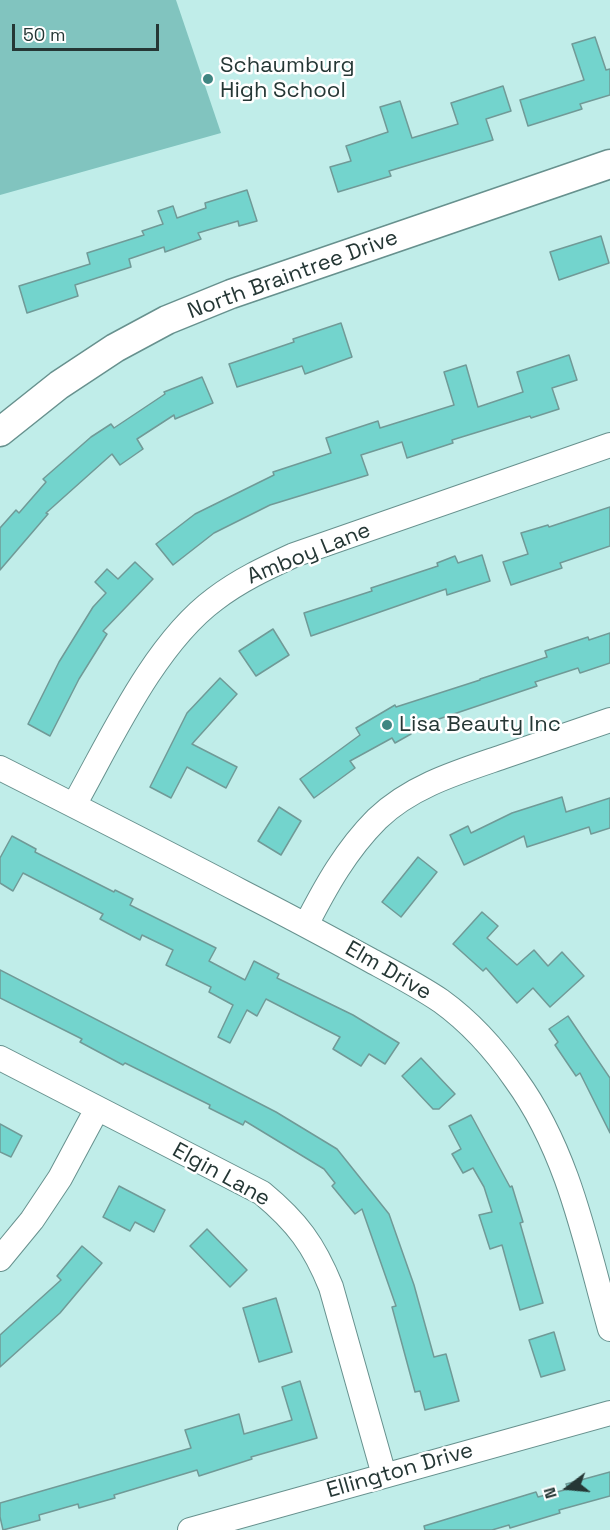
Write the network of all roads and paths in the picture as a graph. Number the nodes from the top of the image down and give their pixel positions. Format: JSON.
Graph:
{"nodes":[{"id":1,"x":610,"y":164,"type":"edge"},
{"id":2,"x":0,"y":432,"type":"edge"},
{"id":3,"x":610,"y":445,"type":"edge"},
{"id":4,"x":610,"y":720,"type":"edge"},
{"id":5,"x":0,"y":768,"type":"edge"},
{"id":6,"x":74,"y":805,"type":"junction"},
{"id":7,"x":306,"y":925,"type":"junction"},
{"id":8,"x":0,"y":1058,"type":"edge"},
{"id":9,"x":97,"y":1109,"type":"junction"},
{"id":10,"x":0,"y":1259,"type":"edge"},
{"id":11,"x":610,"y":1329,"type":"edge"},
{"id":12,"x":610,"y":1413,"type":"edge"},
{"id":13,"x":384,"y":1475,"type":"junction"},
{"id":14,"x":190,"y":1530,"type":"edge"}],
"edges":[{"from":1,"to":2,"type":"street","name":"North Braintree Drive"},
{"from":3,"to":6,"type":"street","name":"Amboy Lane"},
{"from":4,"to":7,"type":"street"},
{"from":5,"to":6,"type":"street","name":"Elm Drive"},
{"from":6,"to":7,"type":"street","name":"Elm Drive"},
{"from":7,"to":11,"type":"street","name":"Elm Drive"},
{"from":8,"to":9,"type":"street","name":"Elgin Lane"},
{"from":9,"to":10,"type":"street"},
{"from":9,"to":13,"type":"street","name":"Elgin Lane"},
{"from":12,"to":13,"type":"street","name":"Ellington Drive"},
{"from":13,"to":14,"type":"street","name":"Ellington Drive"}]}
